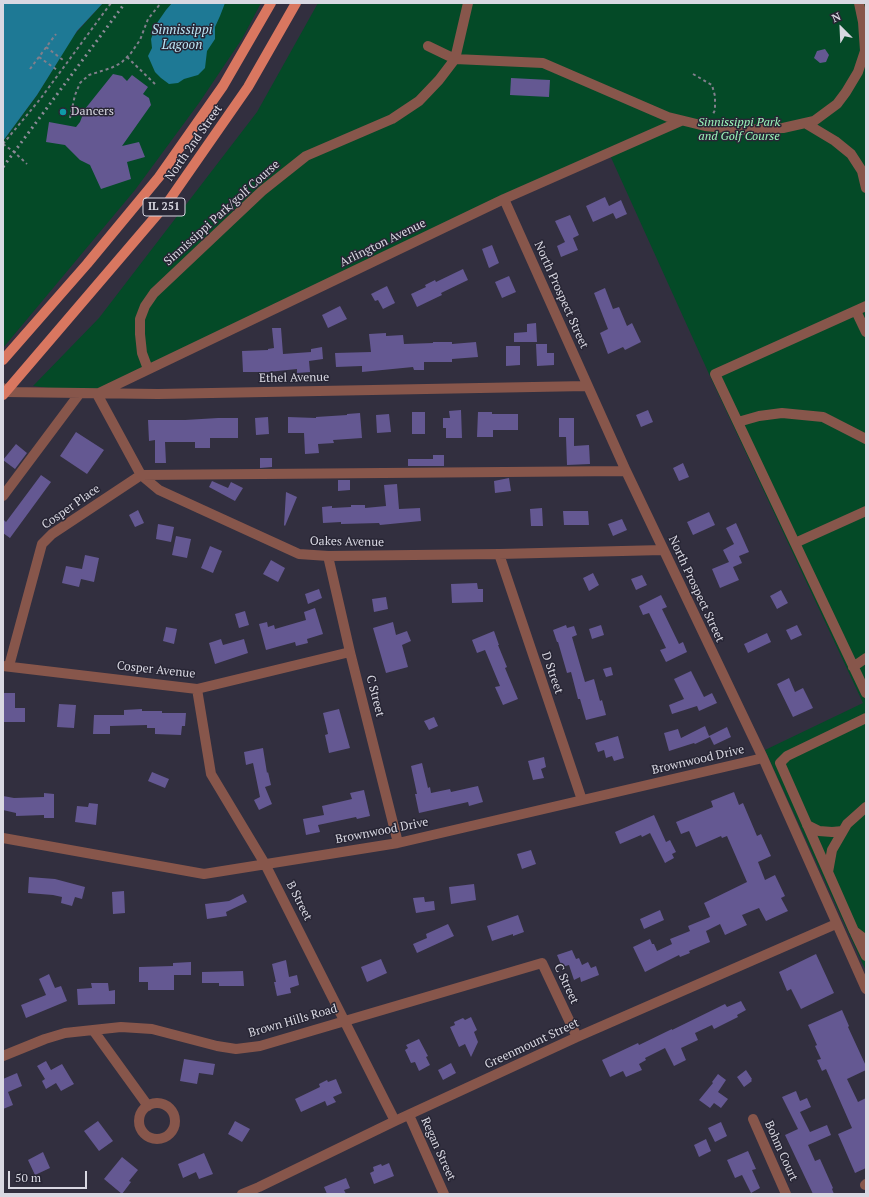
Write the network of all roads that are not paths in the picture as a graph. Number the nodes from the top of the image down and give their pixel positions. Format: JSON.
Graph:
{"nodes":[{"id":1,"x":272,"y":3,"type":"edge"},
{"id":2,"x":296,"y":3,"type":"edge"},
{"id":3,"x":468,"y":3,"type":"edge"},
{"id":4,"x":859,"y":3,"type":"edge"},
{"id":5,"x":428,"y":46,"type":"dead end"},
{"id":6,"x":455,"y":59,"type":"junction"},
{"id":7,"x":681,"y":121,"type":"junction"},
{"id":8,"x":805,"y":123,"type":"junction"},
{"id":9,"x":866,"y":188,"type":"edge"},
{"id":10,"x":504,"y":199,"type":"junction"},
{"id":11,"x":866,"y":306,"type":"edge"},
{"id":12,"x":856,"y":311,"type":"junction"},
{"id":13,"x":866,"y":332,"type":"edge"},
{"id":14,"x":3,"y":360,"type":"edge"},
{"id":15,"x":148,"y":369,"type":"junction"},
{"id":16,"x":587,"y":386,"type":"junction"},
{"id":17,"x":4,"y":391,"type":"edge"},
{"id":18,"x":80,"y":393,"type":"junction"},
{"id":19,"x":97,"y":394,"type":"junction"},
{"id":20,"x":738,"y":422,"type":"junction"},
{"id":21,"x":866,"y":439,"type":"edge"},
{"id":22,"x":626,"y":471,"type":"junction"},
{"id":23,"x":141,"y":475,"type":"junction"},
{"id":24,"x":3,"y":496,"type":"edge"},
{"id":25,"x":866,"y":511,"type":"edge"},
{"id":26,"x":795,"y":543,"type":"junction"},
{"id":27,"x":664,"y":550,"type":"junction"},
{"id":28,"x":498,"y":554,"type":"junction"},
{"id":29,"x":328,"y":556,"type":"junction"},
{"id":30,"x":350,"y":652,"type":"junction"},
{"id":31,"x":866,"y":658,"type":"edge"},
{"id":32,"x":6,"y":666,"type":"edge"},
{"id":33,"x":853,"y":667,"type":"junction"},
{"id":34,"x":197,"y":689,"type":"junction"},
{"id":35,"x":866,"y":693,"type":"edge"},
{"id":36,"x":866,"y":718,"type":"edge"},
{"id":37,"x":762,"y":758,"type":"junction"},
{"id":38,"x":582,"y":800,"type":"junction"},
{"id":39,"x":866,"y":807,"type":"edge"},
{"id":40,"x":807,"y":825,"type":"junction"},
{"id":41,"x":843,"y":831,"type":"junction"},
{"id":42,"x":3,"y":838,"type":"edge"},
{"id":43,"x":398,"y":842,"type":"junction"},
{"id":44,"x":266,"y":864,"type":"junction"},
{"id":45,"x":828,"y":872,"type":"junction"},
{"id":46,"x":836,"y":924,"type":"junction"},
{"id":47,"x":854,"y":931,"type":"junction"},
{"id":48,"x":866,"y":940,"type":"edge"},
{"id":49,"x":866,"y":956,"type":"edge"},
{"id":50,"x":542,"y":963,"type":"joint"},
{"id":51,"x":866,"y":989,"type":"edge"},
{"id":52,"x":345,"y":1020,"type":"junction"},
{"id":53,"x":93,"y":1030,"type":"junction"},
{"id":54,"x":577,"y":1037,"type":"junction"},
{"id":55,"x":3,"y":1056,"type":"edge"},
{"id":56,"x":148,"y":1106,"type":"dead end"},
{"id":57,"x":409,"y":1115,"type":"junction"},
{"id":58,"x":753,"y":1119,"type":"dead end"},
{"id":59,"x":395,"y":1121,"type":"junction"},
{"id":60,"x":260,"y":1191,"type":"edge"},
{"id":61,"x":242,"y":1194,"type":"edge"},
{"id":62,"x":444,"y":1194,"type":"edge"},
{"id":63,"x":786,"y":1194,"type":"edge"}],
"edges":[{"from":1,"to":14,"type":"main road","name":"North 2nd Street","number":"IL 251"},
{"from":2,"to":17,"type":"main road","name":"North 2nd Street","number":"IL 251"},
{"from":3,"to":6,"type":"street","name":"Sinnissippi Park/golf Course"},
{"from":4,"to":8,"type":"street"},
{"from":5,"to":6,"type":"street"},
{"from":6,"to":7,"type":"street"},
{"from":6,"to":15,"type":"street","name":"Sinnissippi Park/golf Course"},
{"from":7,"to":8,"type":"street"},
{"from":7,"to":10,"type":"street","name":"Arlington Avenue"},
{"from":8,"to":9,"type":"street"},
{"from":10,"to":15,"type":"street","name":"Arlington Avenue"},
{"from":10,"to":16,"type":"street","name":"North Prospect Street"},
{"from":11,"to":12,"type":"street"},
{"from":12,"to":13,"type":"street"},
{"from":12,"to":20,"type":"street"},
{"from":15,"to":19,"type":"street","name":"Arlington Avenue"},
{"from":16,"to":19,"type":"street","name":"Ethel Avenue"},
{"from":16,"to":22,"type":"street","name":"North Prospect Street"},
{"from":17,"to":18,"type":"street","name":"Ethel Avenue"},
{"from":18,"to":19,"type":"street","name":"Ethel Avenue"},
{"from":18,"to":24,"type":"street"},
{"from":19,"to":23,"type":"street","name":"Oakes Avenue"},
{"from":20,"to":21,"type":"street"},
{"from":20,"to":26,"type":"street"},
{"from":22,"to":23,"type":"street"},
{"from":22,"to":27,"type":"street","name":"North Prospect Street"},
{"from":23,"to":29,"type":"street","name":"Oakes Avenue"},
{"from":23,"to":32,"type":"street","name":"Cosper Place"},
{"from":25,"to":26,"type":"street"},
{"from":26,"to":33,"type":"street"},
{"from":27,"to":28,"type":"street","name":"Oakes Avenue"},
{"from":27,"to":37,"type":"street","name":"North Prospect Street"},
{"from":28,"to":29,"type":"street","name":"Oakes Avenue"},
{"from":28,"to":38,"type":"street","name":"D Street"},
{"from":29,"to":30,"type":"street","name":"C Street"},
{"from":30,"to":34,"type":"street","name":"Cosper Avenue"},
{"from":30,"to":43,"type":"street","name":"C Street"},
{"from":31,"to":33,"type":"street"},
{"from":32,"to":34,"type":"street","name":"Cosper Avenue"},
{"from":33,"to":35,"type":"street"},
{"from":34,"to":44,"type":"street","name":"B Street"},
{"from":36,"to":40,"type":"street"},
{"from":37,"to":38,"type":"street","name":"Brownwood Drive"},
{"from":37,"to":46,"type":"street","name":"North Prospect Street"},
{"from":38,"to":43,"type":"street","name":"Brownwood Drive"},
{"from":39,"to":41,"type":"street"},
{"from":40,"to":41,"type":"street"},
{"from":40,"to":45,"type":"street"},
{"from":41,"to":45,"type":"street"},
{"from":42,"to":44,"type":"street","name":"Brownwood Drive"},
{"from":43,"to":44,"type":"street","name":"Brownwood Drive"},
{"from":44,"to":52,"type":"street","name":"B Street"},
{"from":45,"to":47,"type":"street"},
{"from":46,"to":51,"type":"street","name":"North Prospect Street"},
{"from":46,"to":54,"type":"street","name":"Greenmount Street"},
{"from":47,"to":48,"type":"street"},
{"from":47,"to":49,"type":"street"},
{"from":50,"to":52,"type":"street","name":"Brown Hills Road"},
{"from":50,"to":54,"type":"street","name":"C Street"},
{"from":52,"to":53,"type":"street","name":"Brown Hills Road"},
{"from":52,"to":59,"type":"street","name":"B Street"},
{"from":53,"to":55,"type":"street","name":"Brown Hills Road"},
{"from":53,"to":56,"type":"street"},
{"from":54,"to":57,"type":"street","name":"Greenmount Street"},
{"from":57,"to":59,"type":"street","name":"Greenmount Street"},
{"from":57,"to":62,"type":"street","name":"Regan Street"},
{"from":58,"to":63,"type":"street","name":"Bohm Court"},
{"from":59,"to":60,"type":"street","name":"Greenmount Street"},
{"from":60,"to":61,"type":"street","name":"Greenmount Street"}]}
